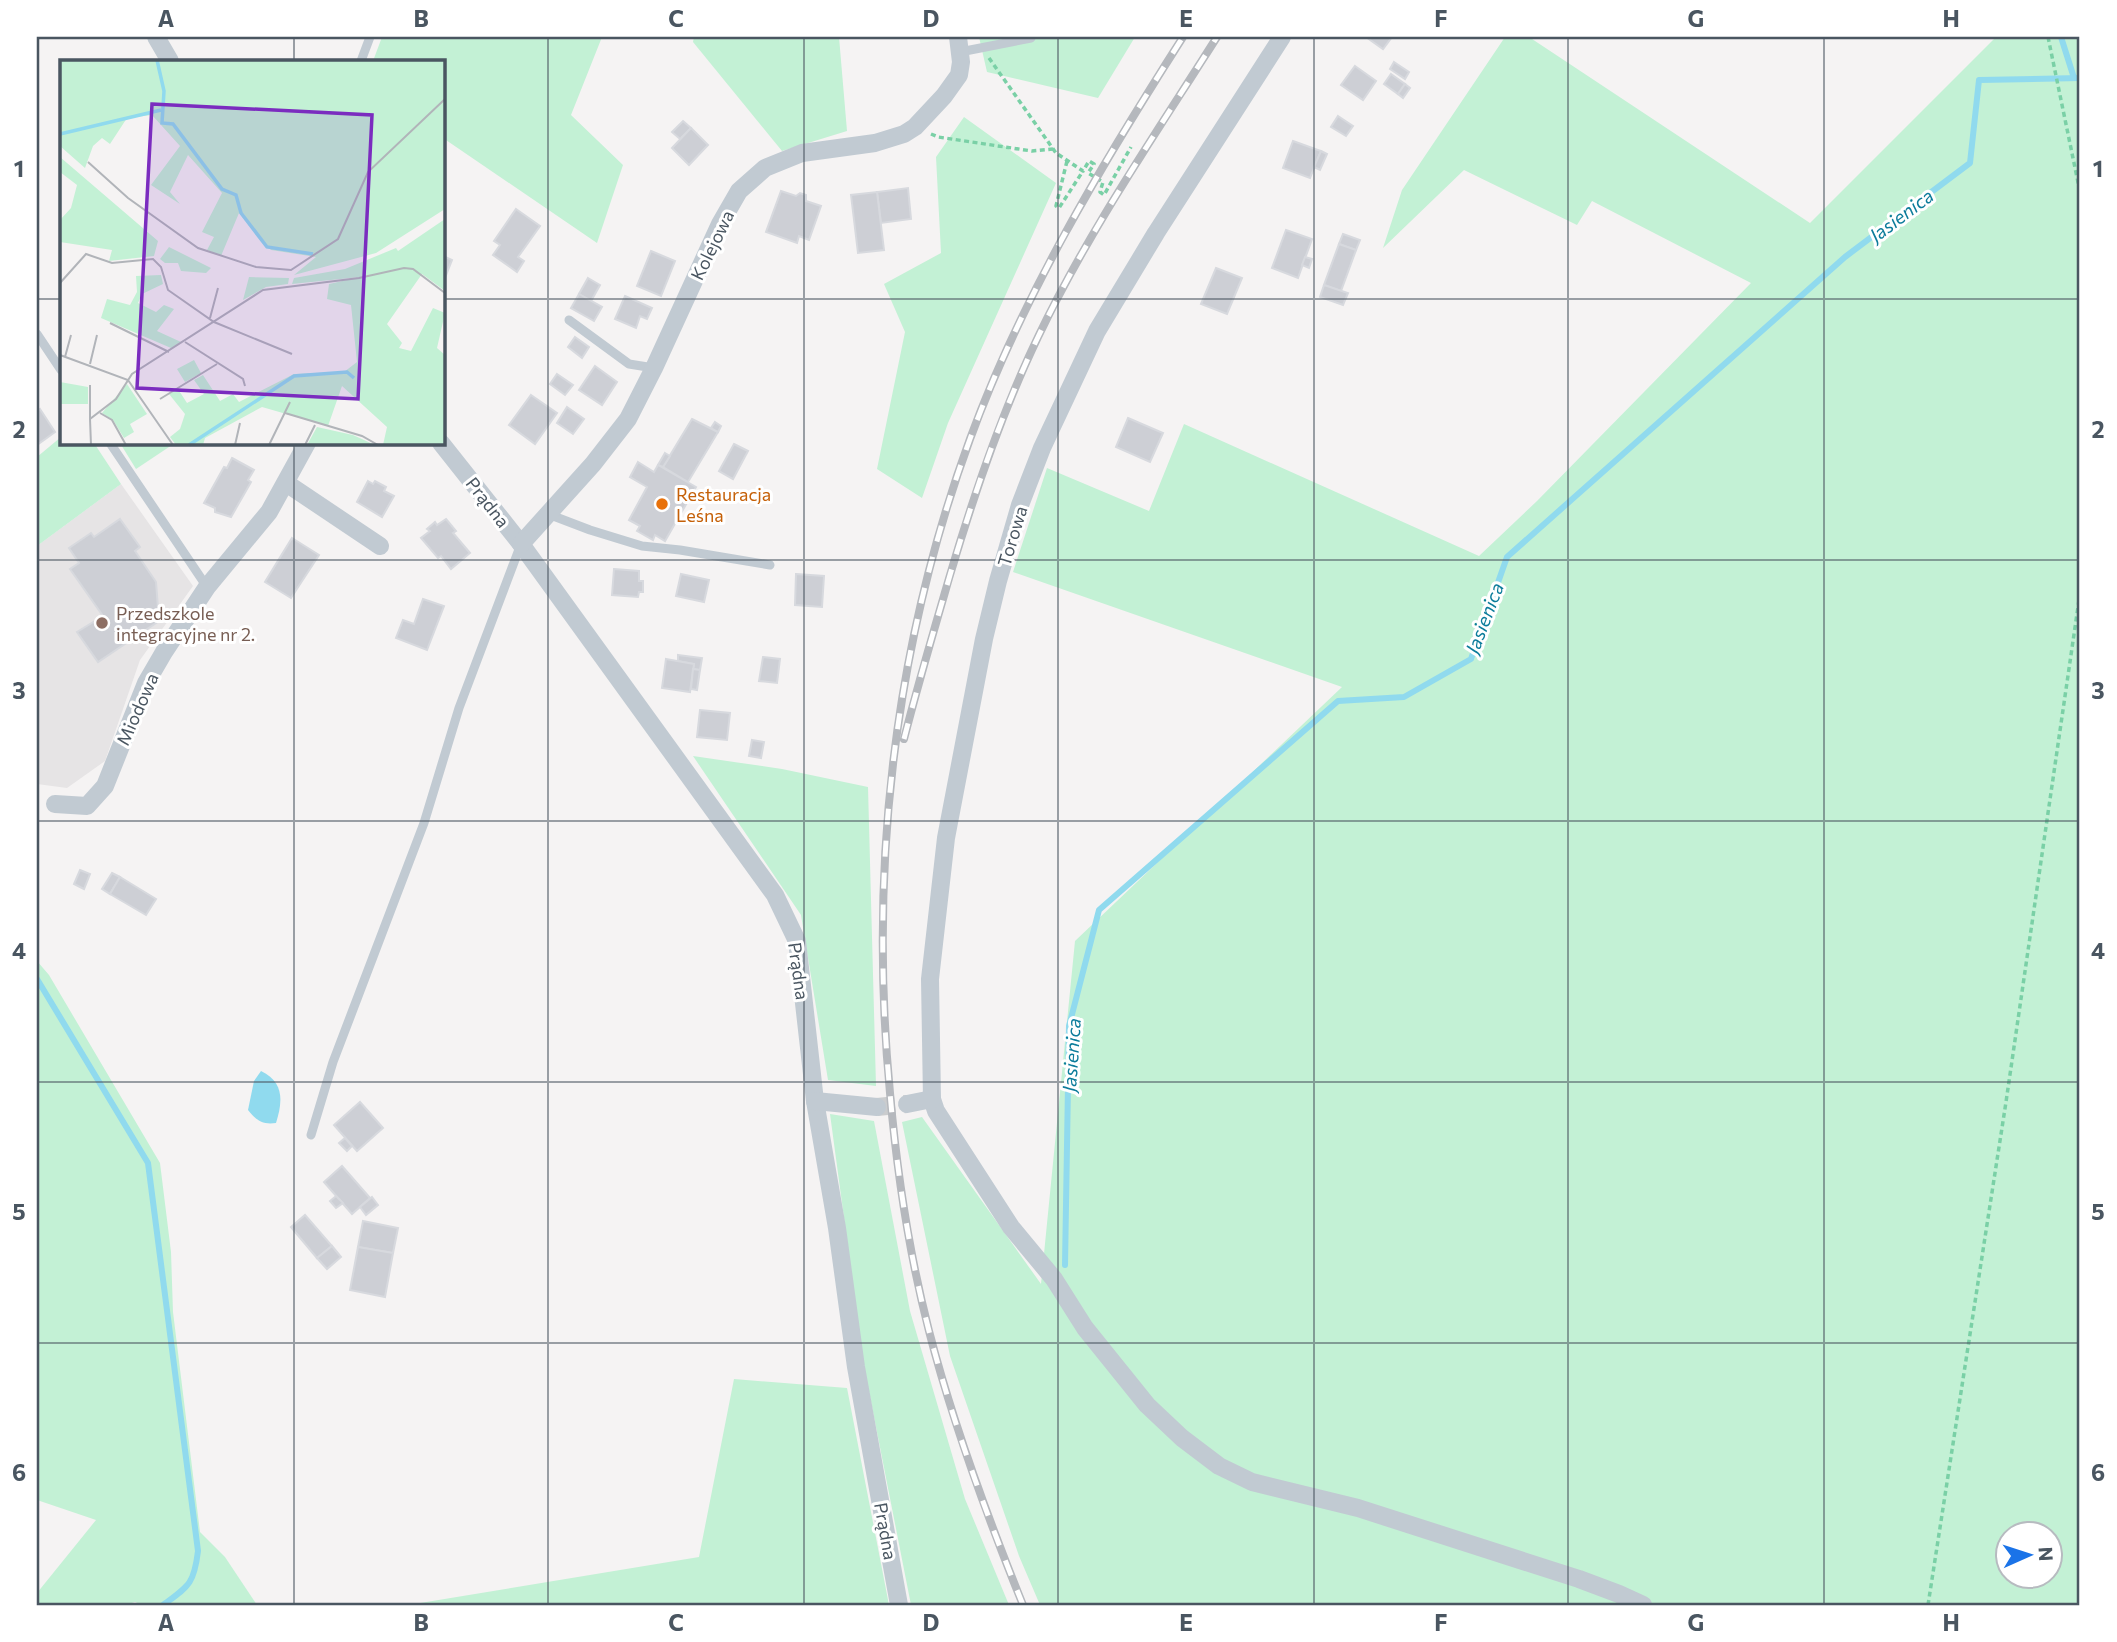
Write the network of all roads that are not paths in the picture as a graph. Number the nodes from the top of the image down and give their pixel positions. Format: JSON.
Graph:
{"nodes":[{"id":1,"x":156,"y":37,"type":"edge"},
{"id":2,"x":370,"y":37,"type":"edge"},
{"id":3,"x":1282,"y":37,"type":"edge"},
{"id":4,"x":1031,"y":38,"type":"edge"},
{"id":5,"x":959,"y":44,"type":"edge"},
{"id":6,"x":169,"y":60,"type":"edge"},
{"id":7,"x":361,"y":60,"type":"edge"},
{"id":8,"x":569,"y":320,"type":"dead end"},
{"id":9,"x":37,"y":334,"type":"edge"},
{"id":10,"x":60,"y":368,"type":"edge"},
{"id":11,"x":654,"y":369,"type":"junction"},
{"id":12,"x":111,"y":444,"type":"edge"},
{"id":13,"x":306,"y":444,"type":"edge"},
{"id":14,"x":442,"y":444,"type":"edge"},
{"id":15,"x":286,"y":482,"type":"junction"},
{"id":16,"x":548,"y":514,"type":"junction"},
{"id":17,"x":521,"y":544,"type":"junction"},
{"id":18,"x":380,"y":547,"type":"dead end"},
{"id":19,"x":770,"y":565,"type":"dead end"},
{"id":20,"x":208,"y":587,"type":"junction"},
{"id":21,"x":55,"y":804,"type":"dead end"},
{"id":22,"x":932,"y":1099,"type":"junction"},
{"id":23,"x":815,"y":1101,"type":"junction"},
{"id":24,"x":907,"y":1104,"type":"tunnel mouth"},
{"id":25,"x":877,"y":1107,"type":"tunnel mouth"},
{"id":26,"x":311,"y":1135,"type":"dead end"},
{"id":27,"x":899,"y":1605,"type":"edge"},
{"id":28,"x":1643,"y":1605,"type":"edge"}],
"edges":[{"from":1,"to":6,"type":"street"},
{"from":2,"to":7,"type":"lane"},
{"from":3,"to":22,"type":"street","name":"Torowa"},
{"from":4,"to":5,"type":"lane"},
{"from":5,"to":11,"type":"street","name":"Kolejowa"},
{"from":8,"to":11,"type":"lane"},
{"from":9,"to":10,"type":"lane"},
{"from":11,"to":16,"type":"street","name":"Kolejowa"},
{"from":12,"to":20,"type":"lane"},
{"from":13,"to":15,"type":"street","name":"Miodowa"},
{"from":14,"to":17,"type":"street","name":"Prądna"},
{"from":15,"to":18,"type":"street"},
{"from":15,"to":20,"type":"street","name":"Miodowa"},
{"from":16,"to":17,"type":"street","name":"Kolejowa"},
{"from":16,"to":19,"type":"lane"},
{"from":17,"to":23,"type":"street","name":"Prądna"},
{"from":17,"to":26,"type":"lane"},
{"from":20,"to":21,"type":"street","name":"Miodowa"},
{"from":22,"to":24,"type":"street"},
{"from":22,"to":28,"type":"street"},
{"from":23,"to":25,"type":"street"},
{"from":23,"to":27,"type":"street","name":"Prądna"}]}
